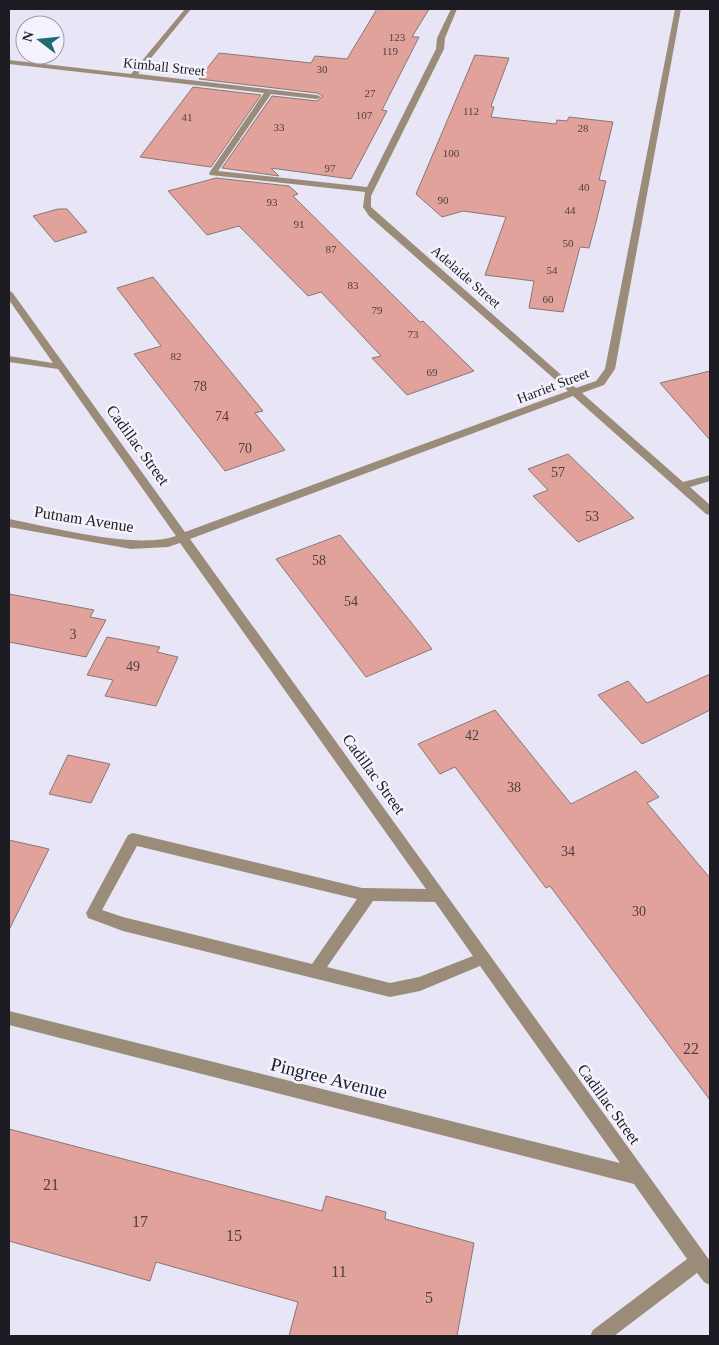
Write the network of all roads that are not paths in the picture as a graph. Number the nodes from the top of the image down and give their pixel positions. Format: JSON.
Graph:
{"nodes":[{"id":1,"x":188,"y":9,"type":"edge"},
{"id":2,"x":454,"y":9,"type":"edge"},
{"id":3,"x":678,"y":9,"type":"edge"},
{"id":4,"x":9,"y":62,"type":"edge"},
{"id":5,"x":133,"y":76,"type":"junction"},
{"id":6,"x":269,"y":91,"type":"junction"},
{"id":7,"x":317,"y":97,"type":"dead end"},
{"id":8,"x":370,"y":190,"type":"junction"},
{"id":9,"x":9,"y":294,"type":"edge"},
{"id":10,"x":9,"y":359,"type":"edge"},
{"id":11,"x":61,"y":367,"type":"junction"},
{"id":12,"x":576,"y":393,"type":"junction"},
{"id":13,"x":710,"y":478,"type":"edge"},
{"id":14,"x":681,"y":486,"type":"junction"},
{"id":15,"x":710,"y":511,"type":"edge"},
{"id":16,"x":9,"y":523,"type":"edge"},
{"id":17,"x":184,"y":538,"type":"junction"},
{"id":18,"x":369,"y":894,"type":"junction"},
{"id":19,"x":440,"y":896,"type":"junction"},
{"id":20,"x":484,"y":958,"type":"junction"},
{"id":21,"x":315,"y":972,"type":"junction"},
{"id":22,"x":9,"y":1018,"type":"edge"},
{"id":23,"x":640,"y":1177,"type":"junction"},
{"id":24,"x":699,"y":1261,"type":"junction"},
{"id":25,"x":710,"y":1276,"type":"edge"},
{"id":26,"x":599,"y":1336,"type":"edge"}],
"edges":[{"from":1,"to":5,"type":"street"},
{"from":2,"to":8,"type":"street","name":"Adelaide Street"},
{"from":3,"to":12,"type":"street","name":"Harriet Street"},
{"from":4,"to":5,"type":"street","name":"Kimball Street"},
{"from":5,"to":6,"type":"street","name":"Kimball Street"},
{"from":6,"to":7,"type":"street","name":"Kimball Street"},
{"from":6,"to":8,"type":"street"},
{"from":8,"to":12,"type":"street","name":"Adelaide Street"},
{"from":9,"to":11,"type":"street","name":"Cadillac Street"},
{"from":10,"to":11,"type":"street"},
{"from":11,"to":17,"type":"street","name":"Cadillac Street"},
{"from":12,"to":14,"type":"street","name":"Adelaide Street"},
{"from":12,"to":17,"type":"street","name":"Harriet Street"},
{"from":13,"to":14,"type":"street"},
{"from":14,"to":15,"type":"street","name":"Adelaide Street"},
{"from":16,"to":17,"type":"street","name":"Putnam Avenue"},
{"from":17,"to":19,"type":"street","name":"Cadillac Street"},
{"from":18,"to":19,"type":"street"},
{"from":18,"to":21,"type":"street"},
{"from":18,"to":21,"type":"street"},
{"from":19,"to":20,"type":"street","name":"Cadillac Street"},
{"from":20,"to":21,"type":"street"},
{"from":20,"to":23,"type":"street","name":"Cadillac Street"},
{"from":22,"to":23,"type":"street","name":"Pingree Avenue"},
{"from":23,"to":24,"type":"street","name":"Cadillac Street"},
{"from":24,"to":25,"type":"street","name":"Cadillac Street"},
{"from":24,"to":26,"type":"street"}]}
